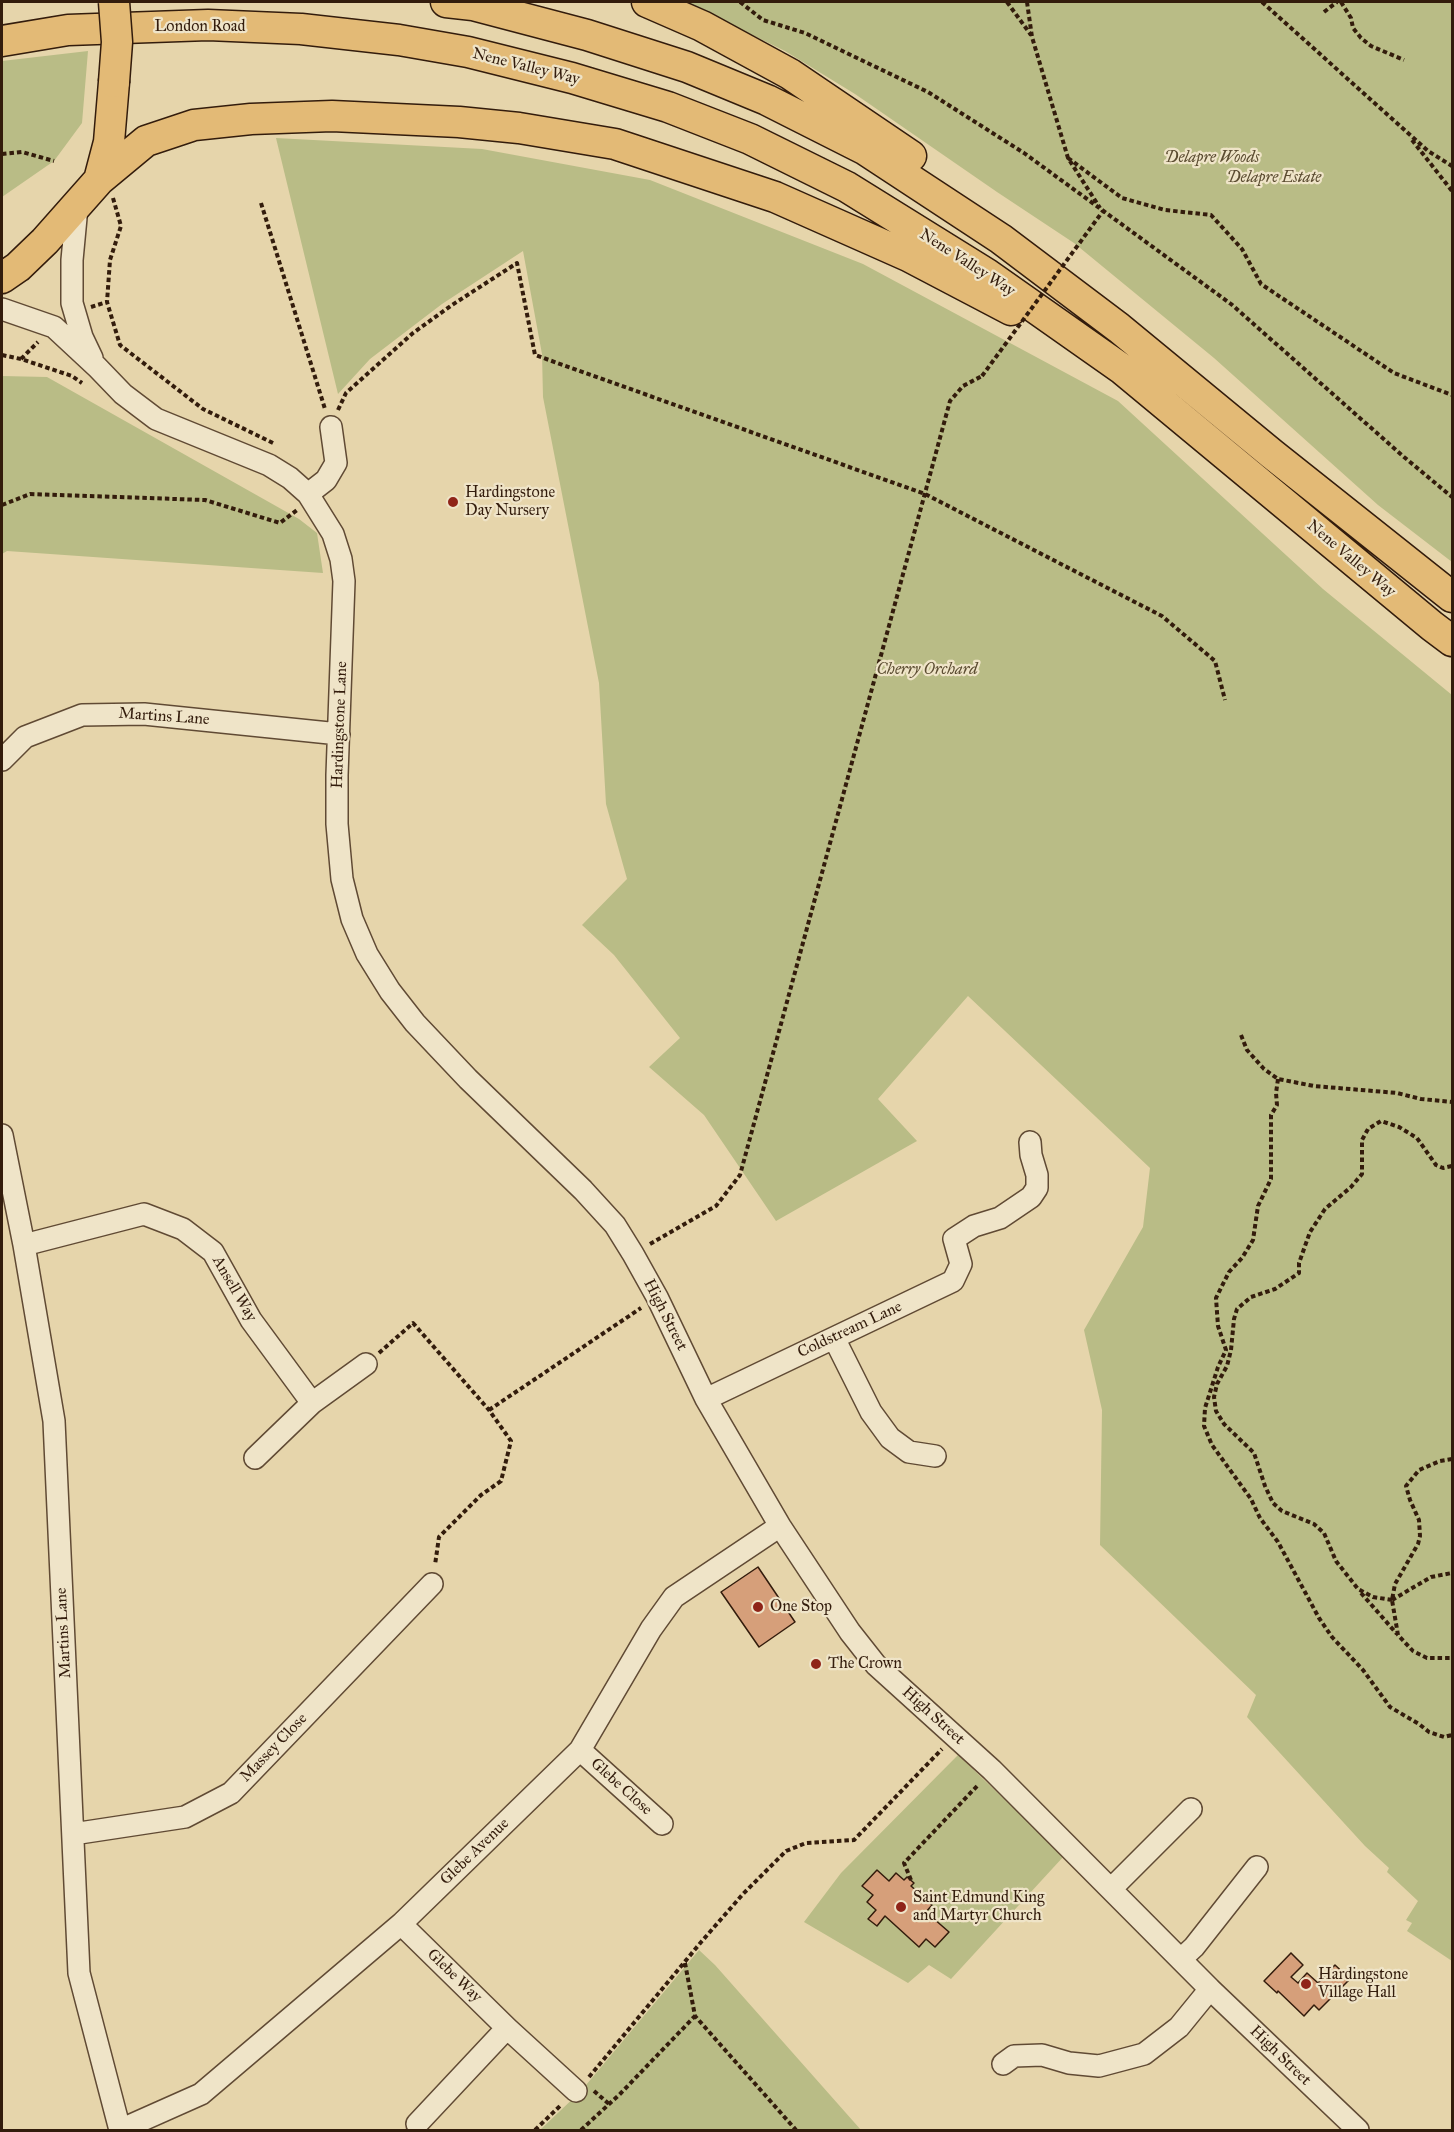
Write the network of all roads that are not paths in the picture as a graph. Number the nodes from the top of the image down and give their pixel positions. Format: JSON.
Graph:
{"nodes":[{"id":1,"x":114,"y":2,"type":"edge"},
{"id":2,"x":446,"y":2,"type":"edge"},
{"id":3,"x":647,"y":2,"type":"edge"},
{"id":4,"x":399,"y":40,"type":"joint"},
{"id":5,"x":2,"y":41,"type":"edge"},
{"id":6,"x":105,"y":188,"type":"junction"},
{"id":7,"x":77,"y":207,"type":"junction"},
{"id":8,"x":2,"y":278,"type":"edge"},
{"id":9,"x":2,"y":309,"type":"edge"},
{"id":10,"x":97,"y":367,"type":"junction"},
{"id":11,"x":1122,"y":369,"type":"junction"},
{"id":12,"x":331,"y":427,"type":"road end"},
{"id":13,"x":1272,"y":454,"type":"junction"},
{"id":14,"x":304,"y":501,"type":"junction"},
{"id":15,"x":1452,"y":597,"type":"edge"},
{"id":16,"x":1452,"y":641,"type":"edge"},
{"id":17,"x":339,"y":734,"type":"junction"},
{"id":18,"x":2,"y":760,"type":"edge"},
{"id":19,"x":2,"y":1135,"type":"edge"},
{"id":20,"x":1030,"y":1142,"type":"dead end"},
{"id":21,"x":536,"y":1145,"type":"joint"},
{"id":22,"x":24,"y":1245,"type":"junction"},
{"id":23,"x":834,"y":1338,"type":"junction"},
{"id":24,"x":366,"y":1364,"type":"road end"},
{"id":25,"x":706,"y":1399,"type":"junction"},
{"id":26,"x":312,"y":1403,"type":"junction"},
{"id":27,"x":934,"y":1456,"type":"dead end"},
{"id":28,"x":255,"y":1458,"type":"dead end"},
{"id":29,"x":780,"y":1526,"type":"junction"},
{"id":30,"x":432,"y":1584,"type":"road end"},
{"id":31,"x":580,"y":1750,"type":"junction"},
{"id":32,"x":1191,"y":1809,"type":"dead end"},
{"id":33,"x":662,"y":1824,"type":"dead end"},
{"id":34,"x":73,"y":1834,"type":"junction"},
{"id":35,"x":1257,"y":1867,"type":"dead end"},
{"id":36,"x":1111,"y":1889,"type":"junction"},
{"id":37,"x":401,"y":1924,"type":"junction"},
{"id":38,"x":1181,"y":1959,"type":"junction"},
{"id":39,"x":1210,"y":1989,"type":"junction"},
{"id":40,"x":507,"y":2028,"type":"junction"},
{"id":41,"x":1003,"y":2064,"type":"dead end"},
{"id":42,"x":576,"y":2091,"type":"road end"},
{"id":43,"x":417,"y":2124,"type":"dead end"},
{"id":44,"x":120,"y":2130,"type":"edge"},
{"id":45,"x":1358,"y":2130,"type":"edge"}],
"edges":[{"from":1,"to":6,"type":"highway","bridge":true},
{"from":2,"to":13,"type":"highway","name":"Nene Valley Way"},
{"from":3,"to":13,"type":"highway"},
{"from":4,"to":5,"type":"highway","name":"London Road"},
{"from":4,"to":11,"type":"highway","name":"Nene Valley Way"},
{"from":6,"to":7,"type":"highway"},
{"from":6,"to":11,"type":"highway"},
{"from":7,"to":8,"type":"highway"},
{"from":7,"to":10,"type":"street","name":"Hardingstone Lane"},
{"from":9,"to":10,"type":"street","name":"Hardingstone Lane"},
{"from":10,"to":14,"type":"street","name":"Hardingstone Lane"},
{"from":11,"to":16,"type":"highway","name":"Nene Valley Way"},
{"from":12,"to":14,"type":"street"},
{"from":13,"to":15,"type":"highway","name":"Nene Valley Way"},
{"from":14,"to":17,"type":"street","name":"Hardingstone Lane"},
{"from":17,"to":18,"type":"street","name":"Martins Lane"},
{"from":17,"to":21,"type":"street","name":"Hardingstone Lane"},
{"from":19,"to":22,"type":"street","name":"Martins Lane"},
{"from":20,"to":23,"type":"street","name":"Coldstream Lane"},
{"from":21,"to":25,"type":"street","name":"High Street"},
{"from":22,"to":26,"type":"street","name":"Ansell Way"},
{"from":22,"to":34,"type":"street","name":"Martins Lane"},
{"from":23,"to":25,"type":"street","name":"Coldstream Lane"},
{"from":23,"to":27,"type":"street"},
{"from":24,"to":26,"type":"street"},
{"from":25,"to":29,"type":"street","name":"High Street"},
{"from":26,"to":28,"type":"street"},
{"from":29,"to":31,"type":"street","name":"Glebe Avenue"},
{"from":29,"to":36,"type":"street","name":"High Street"},
{"from":30,"to":34,"type":"street","name":"Massey Close"},
{"from":31,"to":33,"type":"street","name":"Glebe Close"},
{"from":31,"to":37,"type":"street","name":"Glebe Avenue"},
{"from":32,"to":36,"type":"street"},
{"from":34,"to":44,"type":"street","name":"Martins Lane"},
{"from":35,"to":38,"type":"street"},
{"from":36,"to":38,"type":"street","name":"High Street"},
{"from":37,"to":40,"type":"street","name":"Glebe Way"},
{"from":37,"to":44,"type":"street","name":"Glebe Avenue"},
{"from":38,"to":39,"type":"street","name":"High Street"},
{"from":39,"to":41,"type":"street"},
{"from":39,"to":45,"type":"street","name":"High Street"},
{"from":40,"to":42,"type":"street","name":"Glebe Way"},
{"from":40,"to":43,"type":"street"}]}
